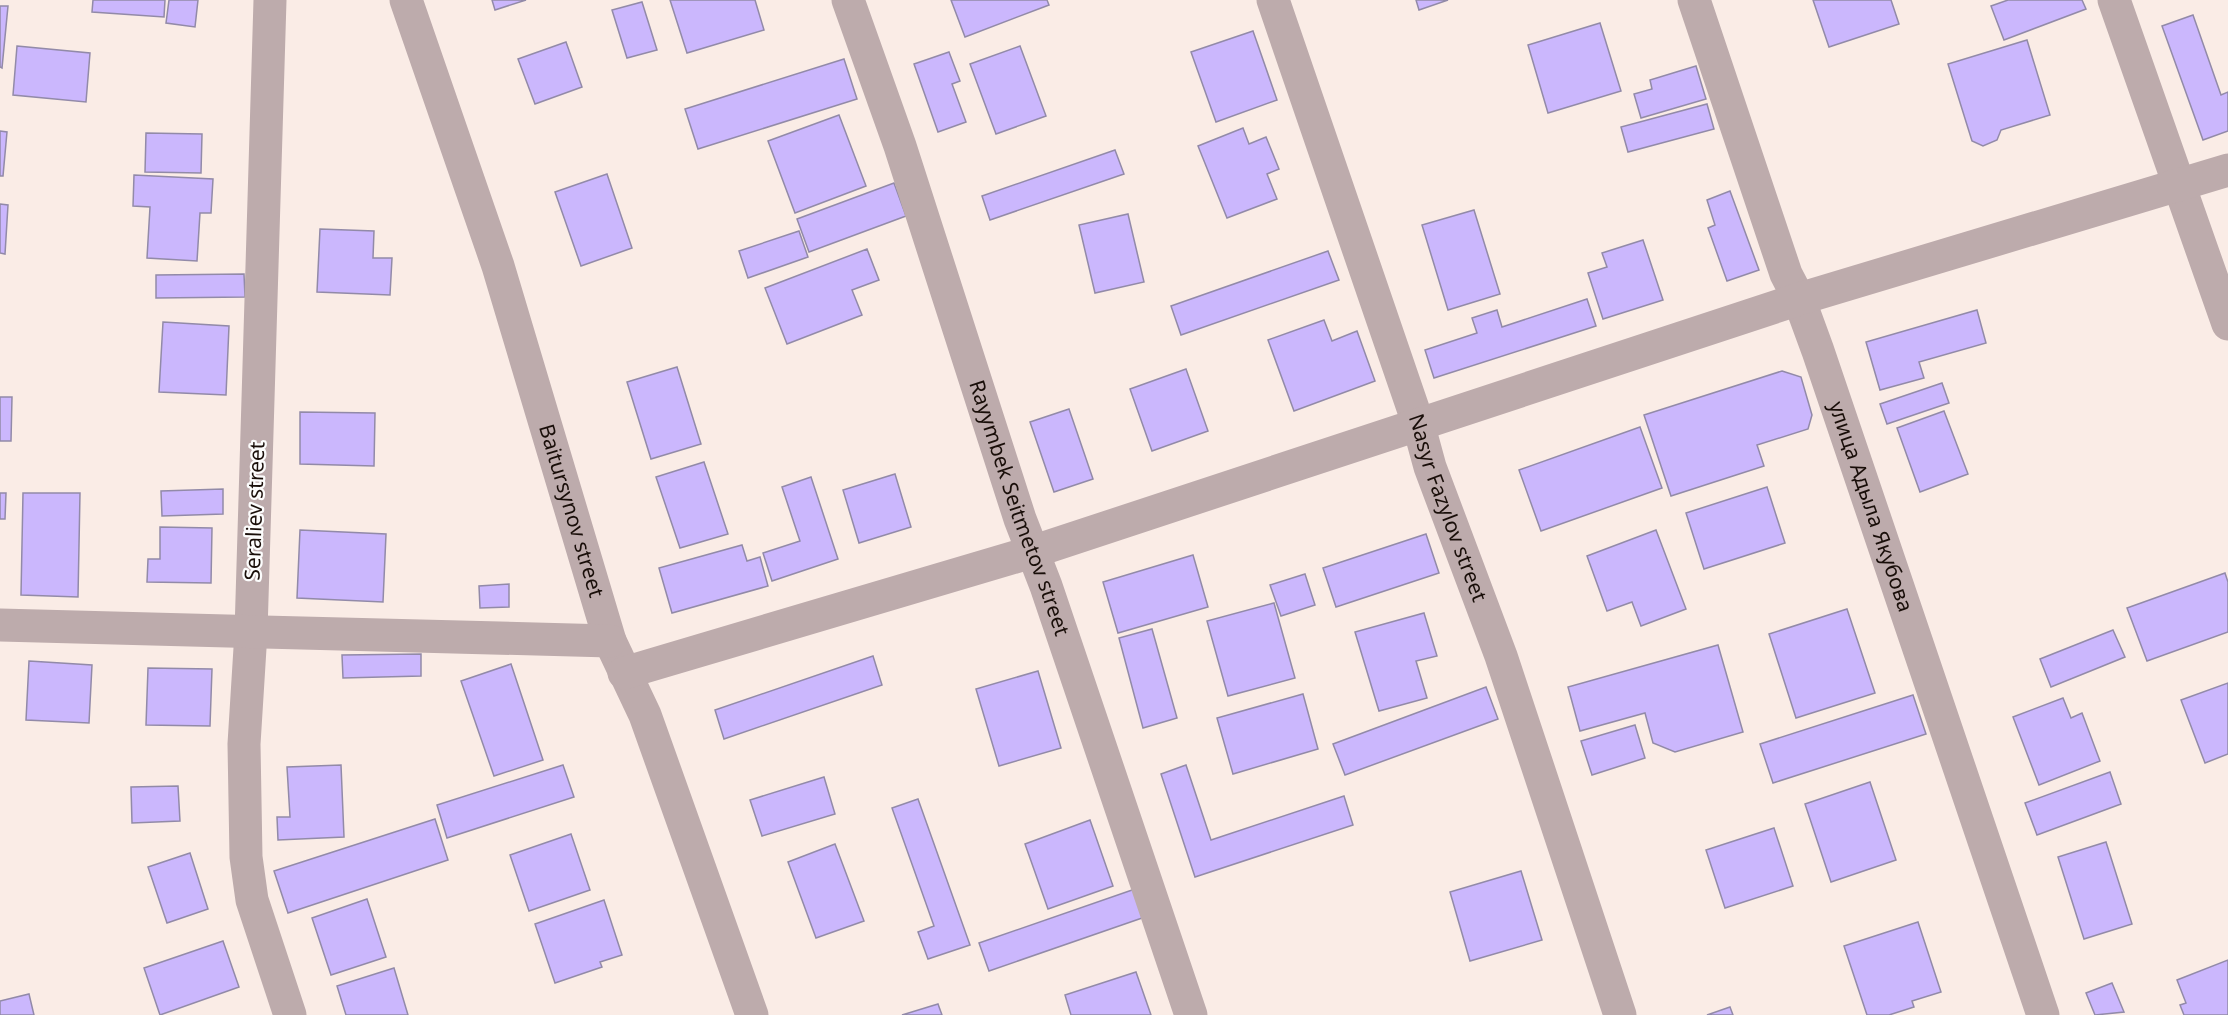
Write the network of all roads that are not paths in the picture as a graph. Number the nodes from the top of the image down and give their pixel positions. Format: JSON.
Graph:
{"nodes":[{"id":1,"x":270,"y":0,"type":"edge"},
{"id":2,"x":406,"y":0,"type":"edge"},
{"id":3,"x":848,"y":0,"type":"edge"},
{"id":4,"x":1273,"y":0,"type":"edge"},
{"id":5,"x":1694,"y":0,"type":"edge"},
{"id":6,"x":2114,"y":0,"type":"edge"},
{"id":7,"x":2228,"y":170,"type":"edge"},
{"id":8,"x":2181,"y":185,"type":"junction"},
{"id":9,"x":1799,"y":299,"type":"junction"},
{"id":10,"x":2228,"y":324,"type":"edge"},
{"id":11,"x":1418,"y":423,"type":"junction"},
{"id":12,"x":1032,"y":552,"type":"junction"},
{"id":13,"x":0,"y":625,"type":"edge"},
{"id":14,"x":251,"y":632,"type":"junction"},
{"id":15,"x":610,"y":641,"type":"junction"},
{"id":16,"x":624,"y":673,"type":"junction"},
{"id":17,"x":290,"y":1015,"type":"edge"},
{"id":18,"x":752,"y":1015,"type":"edge"},
{"id":19,"x":1191,"y":1015,"type":"edge"},
{"id":20,"x":1620,"y":1015,"type":"edge"},
{"id":21,"x":2043,"y":1015,"type":"edge"}],
"edges":[{"from":1,"to":14,"type":"street","name":"Seraliev street"},
{"from":2,"to":15,"type":"street","name":"Baitursynov street"},
{"from":3,"to":12,"type":"street","name":"Rayymbek Seitmetov street"},
{"from":4,"to":11,"type":"street","name":"Nasyr Fazylov street"},
{"from":5,"to":9,"type":"street","name":"улица Адыла Якубова"},
{"from":6,"to":8,"type":"street"},
{"from":7,"to":8,"type":"street"},
{"from":8,"to":9,"type":"street"},
{"from":8,"to":10,"type":"street"},
{"from":9,"to":11,"type":"street"},
{"from":9,"to":21,"type":"street","name":"улица Адыла Якубова"},
{"from":11,"to":12,"type":"street"},
{"from":11,"to":20,"type":"street","name":"Nasyr Fazylov street"},
{"from":12,"to":16,"type":"street"},
{"from":12,"to":19,"type":"street","name":"Rayymbek Seitmetov street"},
{"from":13,"to":14,"type":"street"},
{"from":14,"to":15,"type":"street"},
{"from":14,"to":17,"type":"street","name":"Seraliev street"},
{"from":15,"to":16,"type":"street","name":"Baitursynov street"},
{"from":16,"to":18,"type":"street","name":"Baitursynov street"}]}
